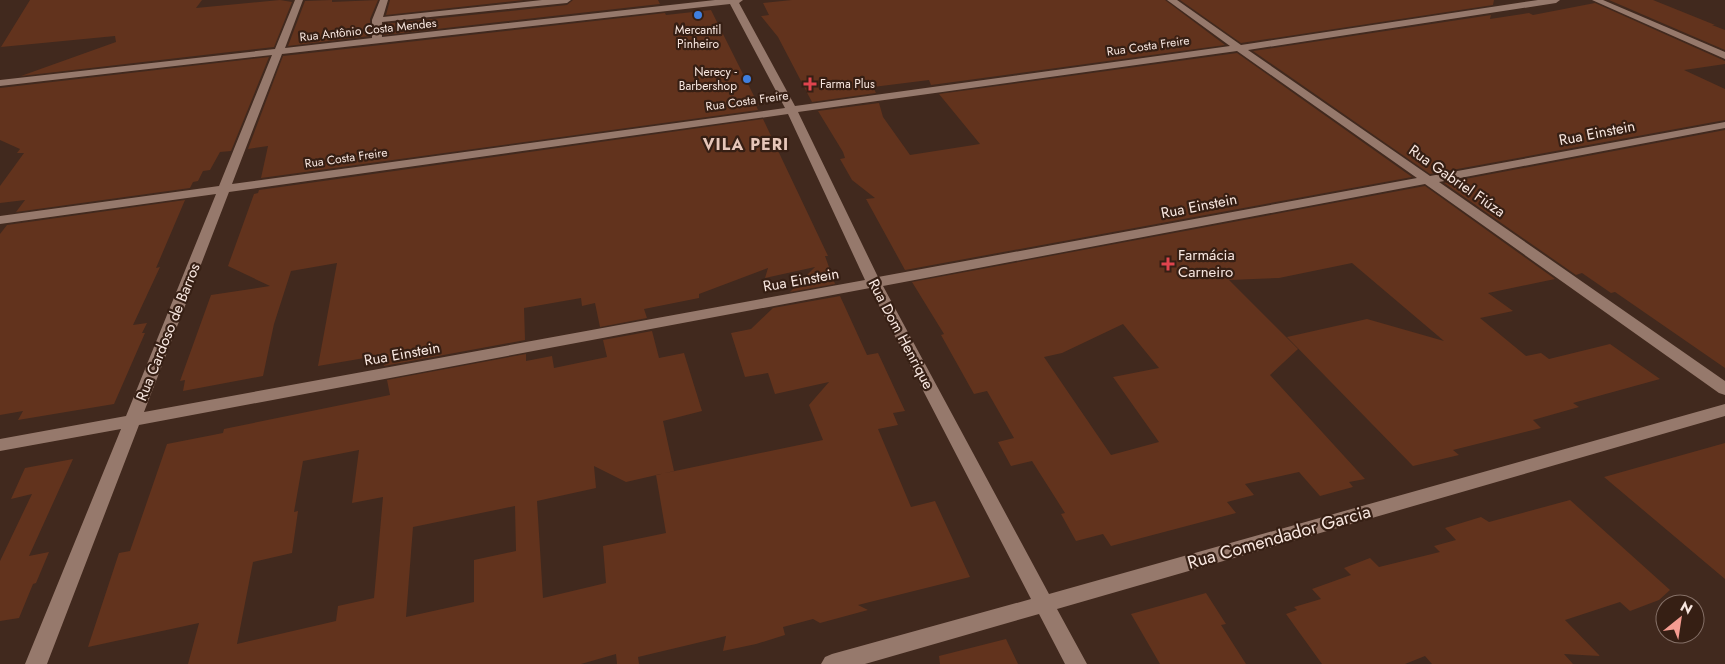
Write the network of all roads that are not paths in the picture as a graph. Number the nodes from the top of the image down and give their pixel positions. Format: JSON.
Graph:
{"nodes":[{"id":1,"x":299,"y":0,"type":"edge"},
{"id":2,"x":384,"y":0,"type":"edge"},
{"id":3,"x":567,"y":0,"type":"edge"},
{"id":4,"x":733,"y":0,"type":"edge"},
{"id":5,"x":740,"y":0,"type":"edge"},
{"id":6,"x":1171,"y":0,"type":"edge"},
{"id":7,"x":1556,"y":0,"type":"edge"},
{"id":8,"x":1596,"y":0,"type":"edge"},
{"id":9,"x":377,"y":20,"type":"junction"},
{"id":10,"x":377,"y":42,"type":"junction"},
{"id":11,"x":1239,"y":48,"type":"junction"},
{"id":12,"x":278,"y":53,"type":"junction"},
{"id":13,"x":1725,"y":56,"type":"edge"},
{"id":14,"x":0,"y":83,"type":"edge"},
{"id":15,"x":791,"y":109,"type":"junction"},
{"id":16,"x":1725,"y":125,"type":"edge"},
{"id":17,"x":1428,"y":180,"type":"junction"},
{"id":18,"x":224,"y":189,"type":"junction"},
{"id":19,"x":0,"y":220,"type":"edge"},
{"id":20,"x":874,"y":283,"type":"junction"},
{"id":21,"x":1725,"y":389,"type":"edge"},
{"id":22,"x":1725,"y":410,"type":"edge"},
{"id":23,"x":133,"y":420,"type":"junction"},
{"id":24,"x":0,"y":445,"type":"edge"},
{"id":25,"x":1046,"y":604,"type":"junction"},
{"id":26,"x":36,"y":664,"type":"edge"},
{"id":27,"x":832,"y":664,"type":"edge"},
{"id":28,"x":1076,"y":664,"type":"edge"}],
"edges":[{"from":1,"to":12,"type":"street","name":"Rua Cardoso de Barros"},
{"from":2,"to":9,"type":"street"},
{"from":3,"to":9,"type":"street"},
{"from":4,"to":5,"type":"street","name":"Rua Antônio Costa Mendes"},
{"from":4,"to":10,"type":"street","name":"Rua Antônio Costa Mendes"},
{"from":4,"to":15,"type":"street","name":"Rua Dom Henrique"},
{"from":6,"to":11,"type":"street","name":"Rua Gabriel Fiúza"},
{"from":7,"to":11,"type":"street","name":"Rua Costa Freire"},
{"from":8,"to":13,"type":"street"},
{"from":9,"to":10,"type":"street"},
{"from":10,"to":12,"type":"street","name":"Rua Antônio Costa Mendes"},
{"from":11,"to":15,"type":"street","name":"Rua Costa Freire"},
{"from":11,"to":17,"type":"street","name":"Rua Gabriel Fiúza"},
{"from":12,"to":14,"type":"street","name":"Rua Antônio Costa Mendes"},
{"from":12,"to":18,"type":"street","name":"Rua Cardoso de Barros"},
{"from":15,"to":18,"type":"street","name":"Rua Costa Freire"},
{"from":15,"to":20,"type":"street","name":"Rua Dom Henrique"},
{"from":16,"to":17,"type":"street","name":"Rua Einstein"},
{"from":17,"to":20,"type":"street","name":"Rua Einstein"},
{"from":17,"to":21,"type":"street","name":"Rua Gabriel Fiúza"},
{"from":18,"to":19,"type":"street","name":"Rua Costa Freire"},
{"from":18,"to":23,"type":"street","name":"Rua Cardoso de Barros"},
{"from":20,"to":23,"type":"street","name":"Rua Einstein"},
{"from":20,"to":25,"type":"street","name":"Rua Dom Henrique"},
{"from":22,"to":25,"type":"street","name":"Rua Comendador Garcia"},
{"from":23,"to":24,"type":"street","name":"Rua Einstein"},
{"from":23,"to":26,"type":"street","name":"Rua Cardoso de Barros"},
{"from":25,"to":27,"type":"street","name":"Rua Comendador Garcia"},
{"from":25,"to":28,"type":"street","name":"Rua Dom Henrique"}]}
